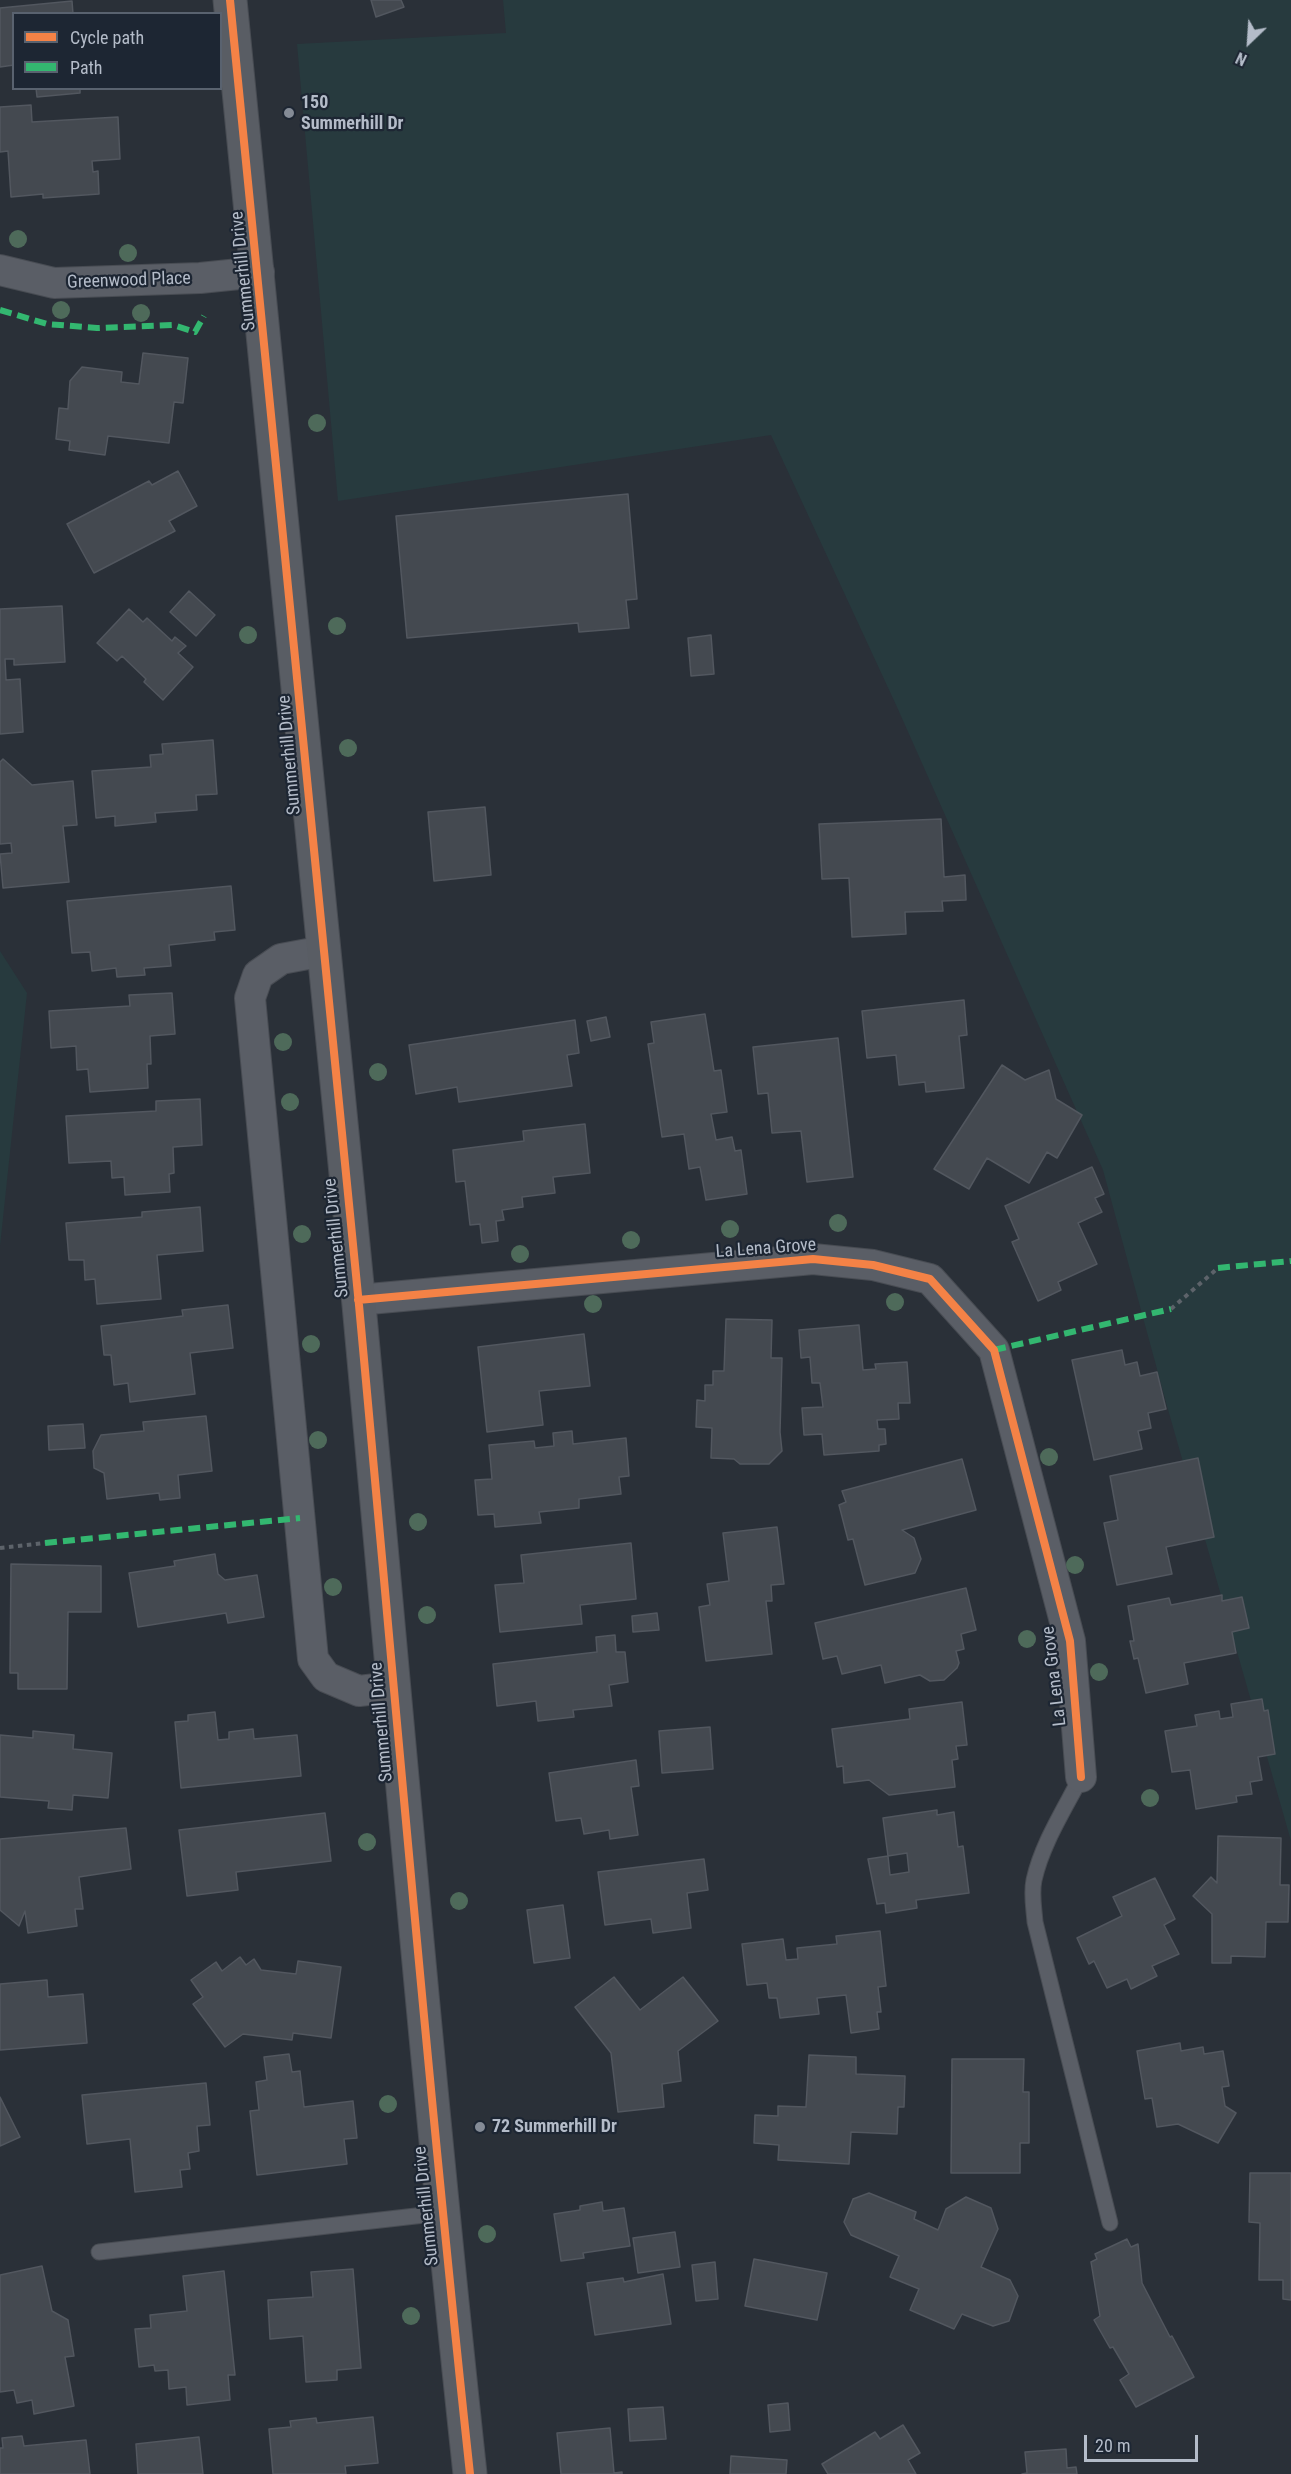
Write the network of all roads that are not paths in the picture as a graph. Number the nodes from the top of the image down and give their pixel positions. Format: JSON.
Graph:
{"nodes":[{"id":1,"x":230,"y":0,"type":"edge"},
{"id":2,"x":0,"y":270,"type":"edge"},
{"id":3,"x":259,"y":272,"type":"junction"},
{"id":4,"x":324,"y":951,"type":"junction"},
{"id":5,"x":358,"y":1300,"type":"junction"},
{"id":6,"x":393,"y":1687,"type":"junction"},
{"id":7,"x":1081,"y":1778,"type":"joint"},
{"id":8,"x":442,"y":2213,"type":"junction"},
{"id":9,"x":1110,"y":2223,"type":"dead end"},
{"id":10,"x":99,"y":2252,"type":"dead end"},
{"id":11,"x":470,"y":2474,"type":"edge"}],
"edges":[{"from":1,"to":3,"type":"main road","name":"Summerhill Drive"},
{"from":2,"to":3,"type":"street","name":"Greenwood Place"},
{"from":3,"to":4,"type":"main road","name":"Summerhill Drive"},
{"from":4,"to":5,"type":"main road","name":"Summerhill Drive"},
{"from":4,"to":6,"type":"street"},
{"from":5,"to":6,"type":"main road","name":"Summerhill Drive"},
{"from":5,"to":7,"type":"street","name":"La Lena Grove"},
{"from":6,"to":8,"type":"main road","name":"Summerhill Drive"},
{"from":7,"to":9,"type":"lane"},
{"from":8,"to":10,"type":"lane"},
{"from":8,"to":11,"type":"main road","name":"Summerhill Drive"}]}
